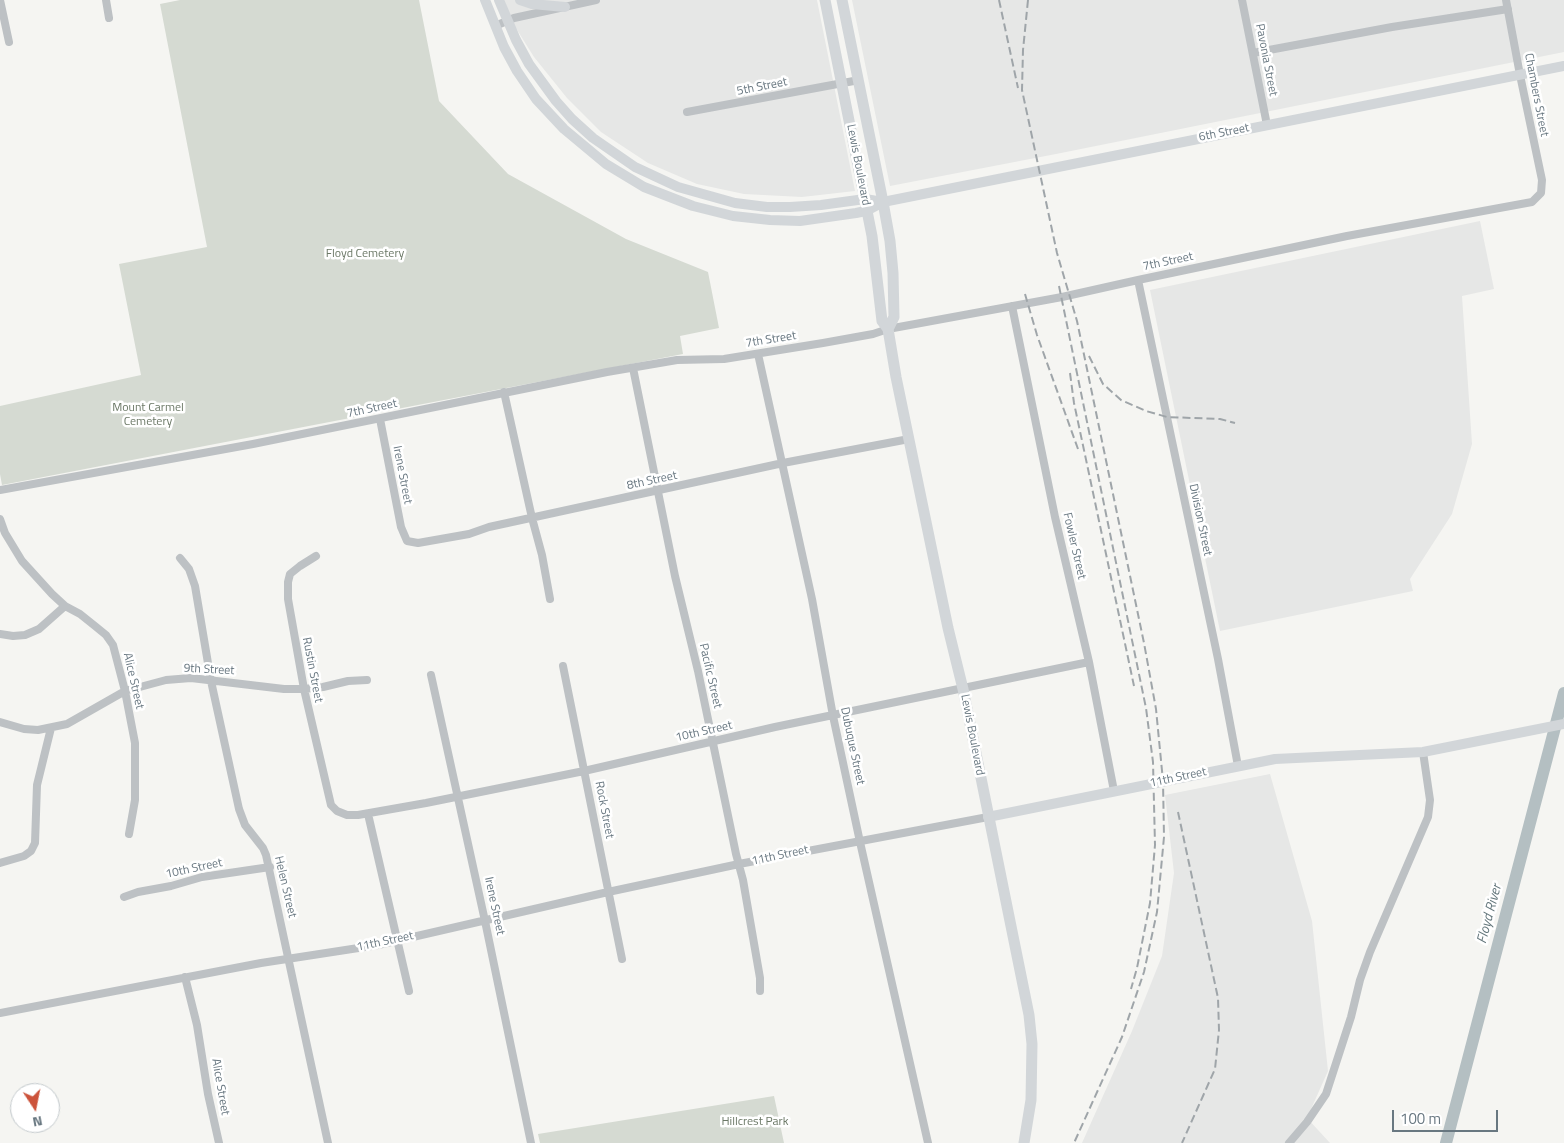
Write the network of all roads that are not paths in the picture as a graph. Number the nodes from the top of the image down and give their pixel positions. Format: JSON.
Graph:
{"nodes":[{"id":1,"x":0,"y":0,"type":"edge"},
{"id":2,"x":106,"y":0,"type":"edge"},
{"id":3,"x":485,"y":0,"type":"edge"},
{"id":4,"x":500,"y":0,"type":"edge"},
{"id":5,"x":520,"y":0,"type":"edge"},
{"id":6,"x":596,"y":0,"type":"edge"},
{"id":7,"x":825,"y":0,"type":"edge"},
{"id":8,"x":842,"y":0,"type":"edge"},
{"id":9,"x":1242,"y":0,"type":"edge"},
{"id":10,"x":1516,"y":0,"type":"edge"},
{"id":11,"x":1507,"y":3,"type":"edge"},
{"id":12,"x":564,"y":7,"type":"junction"},
{"id":13,"x":109,"y":18,"type":"dead end"},
{"id":14,"x":507,"y":21,"type":"junction"},
{"id":15,"x":494,"y":26,"type":"junction"},
{"id":16,"x":9,"y":42,"type":"dead end"},
{"id":17,"x":1253,"y":53,"type":"junction"},
{"id":18,"x":1564,"y":66,"type":"edge"},
{"id":19,"x":1520,"y":75,"type":"junction"},
{"id":20,"x":859,"y":80,"type":"junction"},
{"id":21,"x":842,"y":84,"type":"junction"},
{"id":22,"x":687,"y":112,"type":"dead end"},
{"id":23,"x":1267,"y":125,"type":"junction"},
{"id":24,"x":1541,"y":194,"type":"joint"},
{"id":25,"x":864,"y":199,"type":"junction"},
{"id":26,"x":884,"y":202,"type":"junction"},
{"id":27,"x":866,"y":211,"type":"junction"},
{"id":28,"x":1138,"y":280,"type":"junction"},
{"id":29,"x":1012,"y":306,"type":"junction"},
{"id":30,"x":888,"y":329,"type":"junction"},
{"id":31,"x":758,"y":354,"type":"junction"},
{"id":32,"x":633,"y":368,"type":"junction"},
{"id":33,"x":504,"y":392,"type":"junction"},
{"id":34,"x":380,"y":419,"type":"junction"},
{"id":35,"x":909,"y":439,"type":"junction"},
{"id":36,"x":783,"y":464,"type":"junction"},
{"id":37,"x":0,"y":490,"type":"edge"},
{"id":38,"x":658,"y":491,"type":"junction"},
{"id":39,"x":532,"y":518,"type":"junction"},
{"id":40,"x":0,"y":519,"type":"edge"},
{"id":41,"x":404,"y":534,"type":"joint"},
{"id":42,"x":316,"y":556,"type":"dead end"},
{"id":43,"x":180,"y":558,"type":"dead end"},
{"id":44,"x":550,"y":599,"type":"dead end"},
{"id":45,"x":65,"y":606,"type":"junction"},
{"id":46,"x":0,"y":634,"type":"edge"},
{"id":47,"x":1089,"y":662,"type":"junction"},
{"id":48,"x":563,"y":666,"type":"dead end"},
{"id":49,"x":431,"y":675,"type":"dead end"},
{"id":50,"x":368,"y":680,"type":"dead end"},
{"id":51,"x":211,"y":681,"type":"junction"},
{"id":52,"x":304,"y":689,"type":"junction"},
{"id":53,"x":963,"y":689,"type":"junction"},
{"id":54,"x":125,"y":691,"type":"junction"},
{"id":55,"x":833,"y":716,"type":"junction"},
{"id":56,"x":0,"y":722,"type":"edge"},
{"id":57,"x":1564,"y":724,"type":"edge"},
{"id":58,"x":51,"y":728,"type":"junction"},
{"id":59,"x":714,"y":742,"type":"junction"},
{"id":60,"x":1423,"y":752,"type":"junction"},
{"id":61,"x":1238,"y":766,"type":"junction"},
{"id":62,"x":584,"y":771,"type":"junction"},
{"id":63,"x":1114,"y":791,"type":"junction"},
{"id":64,"x":457,"y":797,"type":"junction"},
{"id":65,"x":330,"y":801,"type":"joint"},
{"id":66,"x":368,"y":814,"type":"junction"},
{"id":67,"x":988,"y":817,"type":"junction"},
{"id":68,"x":129,"y":834,"type":"dead end"},
{"id":69,"x":860,"y":842,"type":"junction"},
{"id":70,"x":0,"y":863,"type":"edge"},
{"id":71,"x":739,"y":864,"type":"junction"},
{"id":72,"x":270,"y":867,"type":"junction"},
{"id":73,"x":608,"y":892,"type":"junction"},
{"id":74,"x":124,"y":897,"type":"dead end"},
{"id":75,"x":486,"y":921,"type":"junction"},
{"id":76,"x":397,"y":940,"type":"junction"},
{"id":77,"x":290,"y":959,"type":"junction"},
{"id":78,"x":622,"y":959,"type":"dead end"},
{"id":79,"x":186,"y":977,"type":"junction"},
{"id":80,"x":409,"y":991,"type":"dead end"},
{"id":81,"x":760,"y":991,"type":"dead end"},
{"id":82,"x":0,"y":1013,"type":"edge"},
{"id":83,"x":219,"y":1143,"type":"edge"},
{"id":84,"x":328,"y":1143,"type":"edge"},
{"id":85,"x":531,"y":1143,"type":"edge"},
{"id":86,"x":928,"y":1143,"type":"edge"},
{"id":87,"x":1024,"y":1143,"type":"edge"},
{"id":88,"x":1289,"y":1143,"type":"edge"}],
"edges":[{"from":1,"to":16,"type":"street"},
{"from":2,"to":13,"type":"street"},
{"from":3,"to":15,"type":"main road","name":"6th Street"},
{"from":4,"to":14,"type":"main road","name":"6th Street"},
{"from":5,"to":12,"type":"main road"},
{"from":6,"to":12,"type":"street"},
{"from":7,"to":21,"type":"main road","name":"Lewis Boulevard"},
{"from":8,"to":20,"type":"main road","name":"Lewis Boulevard"},
{"from":9,"to":17,"type":"street","name":"Pavonia Street"},
{"from":10,"to":11,"type":"street"},
{"from":11,"to":17,"type":"street"},
{"from":11,"to":19,"type":"street","name":"Chambers Street"},
{"from":12,"to":14,"type":"street"},
{"from":14,"to":15,"type":"street"},
{"from":14,"to":25,"type":"main road","name":"6th Street"},
{"from":15,"to":27,"type":"main road","name":"6th Street"},
{"from":17,"to":23,"type":"street","name":"Pavonia Street"},
{"from":18,"to":19,"type":"main road","name":"6th Street"},
{"from":19,"to":23,"type":"main road","name":"6th Street"},
{"from":19,"to":24,"type":"street","name":"Chambers Street"},
{"from":20,"to":21,"type":"street","name":"5th Street"},
{"from":20,"to":26,"type":"main road","name":"Lewis Boulevard"},
{"from":21,"to":22,"type":"street","name":"5th Street"},
{"from":21,"to":25,"type":"main road","name":"Lewis Boulevard"},
{"from":23,"to":26,"type":"main road","name":"6th Street"},
{"from":24,"to":28,"type":"street","name":"7th Street"},
{"from":25,"to":26,"type":"main road","name":"6th Street"},
{"from":25,"to":27,"type":"main road","name":"Lewis Boulevard"},
{"from":26,"to":27,"type":"main road","name":"6th Street"},
{"from":26,"to":30,"type":"main road","name":"Lewis Boulevard"},
{"from":27,"to":30,"type":"main road","name":"Lewis Boulevard"},
{"from":28,"to":29,"type":"street","name":"7th Street"},
{"from":28,"to":61,"type":"street","name":"Division Street"},
{"from":29,"to":30,"type":"street","name":"7th Street"},
{"from":29,"to":47,"type":"street","name":"Fowler Street"},
{"from":30,"to":31,"type":"street","name":"7th Street"},
{"from":30,"to":35,"type":"main road","name":"Lewis Boulevard"},
{"from":31,"to":32,"type":"street","name":"7th Street"},
{"from":31,"to":36,"type":"street","name":"Dubuque Street"},
{"from":32,"to":33,"type":"street","name":"7th Street"},
{"from":32,"to":38,"type":"street","name":"Pacific Street"},
{"from":33,"to":34,"type":"street","name":"7th Street"},
{"from":33,"to":39,"type":"street"},
{"from":34,"to":37,"type":"street","name":"7th Street"},
{"from":34,"to":41,"type":"street","name":"Irene Street"},
{"from":35,"to":36,"type":"street","name":"8th Street"},
{"from":35,"to":53,"type":"main road","name":"Lewis Boulevard"},
{"from":36,"to":38,"type":"street","name":"8th Street"},
{"from":36,"to":55,"type":"street","name":"Dubuque Street"},
{"from":38,"to":39,"type":"street","name":"8th Street"},
{"from":38,"to":59,"type":"street","name":"Pacific Street"},
{"from":39,"to":41,"type":"street","name":"8th Street"},
{"from":39,"to":44,"type":"street"},
{"from":40,"to":45,"type":"street","name":"Alice Street"},
{"from":42,"to":52,"type":"street","name":"Rustin Street"},
{"from":43,"to":51,"type":"street","name":"Helen Street"},
{"from":45,"to":46,"type":"street"},
{"from":45,"to":54,"type":"street","name":"Alice Street"},
{"from":47,"to":53,"type":"street","name":"10th Street"},
{"from":47,"to":63,"type":"street","name":"Fowler Street"},
{"from":48,"to":62,"type":"street","name":"Rock Street"},
{"from":49,"to":64,"type":"street","name":"Irene Street"},
{"from":50,"to":52,"type":"street","name":"9th Street"},
{"from":51,"to":52,"type":"street","name":"9th Street"},
{"from":51,"to":54,"type":"street","name":"9th Street"},
{"from":51,"to":72,"type":"street","name":"Helen Street"},
{"from":52,"to":65,"type":"street","name":"Rustin Street"},
{"from":53,"to":55,"type":"street","name":"10th Street"},
{"from":53,"to":67,"type":"main road","name":"Lewis Boulevard"},
{"from":54,"to":58,"type":"street","name":"9th Street"},
{"from":54,"to":68,"type":"street","name":"Alice Street"},
{"from":55,"to":59,"type":"street","name":"10th Street"},
{"from":55,"to":69,"type":"street","name":"Dubuque Street"},
{"from":56,"to":58,"type":"street","name":"9th Street"},
{"from":57,"to":60,"type":"main road","name":"11th Street"},
{"from":58,"to":70,"type":"street"},
{"from":59,"to":62,"type":"street","name":"10th Street"},
{"from":59,"to":71,"type":"street","name":"Pacific Street"},
{"from":60,"to":61,"type":"main road","name":"11th Street"},
{"from":60,"to":88,"type":"street"},
{"from":61,"to":63,"type":"main road","name":"11th Street"},
{"from":62,"to":64,"type":"street","name":"10th Street"},
{"from":62,"to":73,"type":"street","name":"Rock Street"},
{"from":63,"to":67,"type":"main road","name":"11th Street"},
{"from":64,"to":66,"type":"street","name":"10th Street"},
{"from":64,"to":75,"type":"street","name":"Irene Street"},
{"from":65,"to":66,"type":"street","name":"10th Street"},
{"from":66,"to":76,"type":"street"},
{"from":67,"to":69,"type":"street","name":"11th Street"},
{"from":67,"to":87,"type":"main road","name":"Lewis Boulevard"},
{"from":69,"to":71,"type":"street","name":"11th Street"},
{"from":69,"to":86,"type":"street","name":"Dubuque Street"},
{"from":71,"to":73,"type":"street","name":"11th Street"},
{"from":71,"to":81,"type":"street","name":"Pacific Street"},
{"from":72,"to":74,"type":"street","name":"10th Street"},
{"from":72,"to":77,"type":"street","name":"Helen Street"},
{"from":73,"to":75,"type":"street","name":"11th Street"},
{"from":73,"to":78,"type":"street","name":"Rock Street"},
{"from":75,"to":76,"type":"street","name":"11th Street"},
{"from":75,"to":85,"type":"street","name":"Irene Street"},
{"from":76,"to":77,"type":"street","name":"11th Street"},
{"from":76,"to":80,"type":"street"},
{"from":77,"to":79,"type":"street","name":"11th Street"},
{"from":77,"to":84,"type":"street","name":"Helen Street"},
{"from":79,"to":82,"type":"street","name":"11th Street"},
{"from":79,"to":83,"type":"street","name":"Alice Street"}]}
